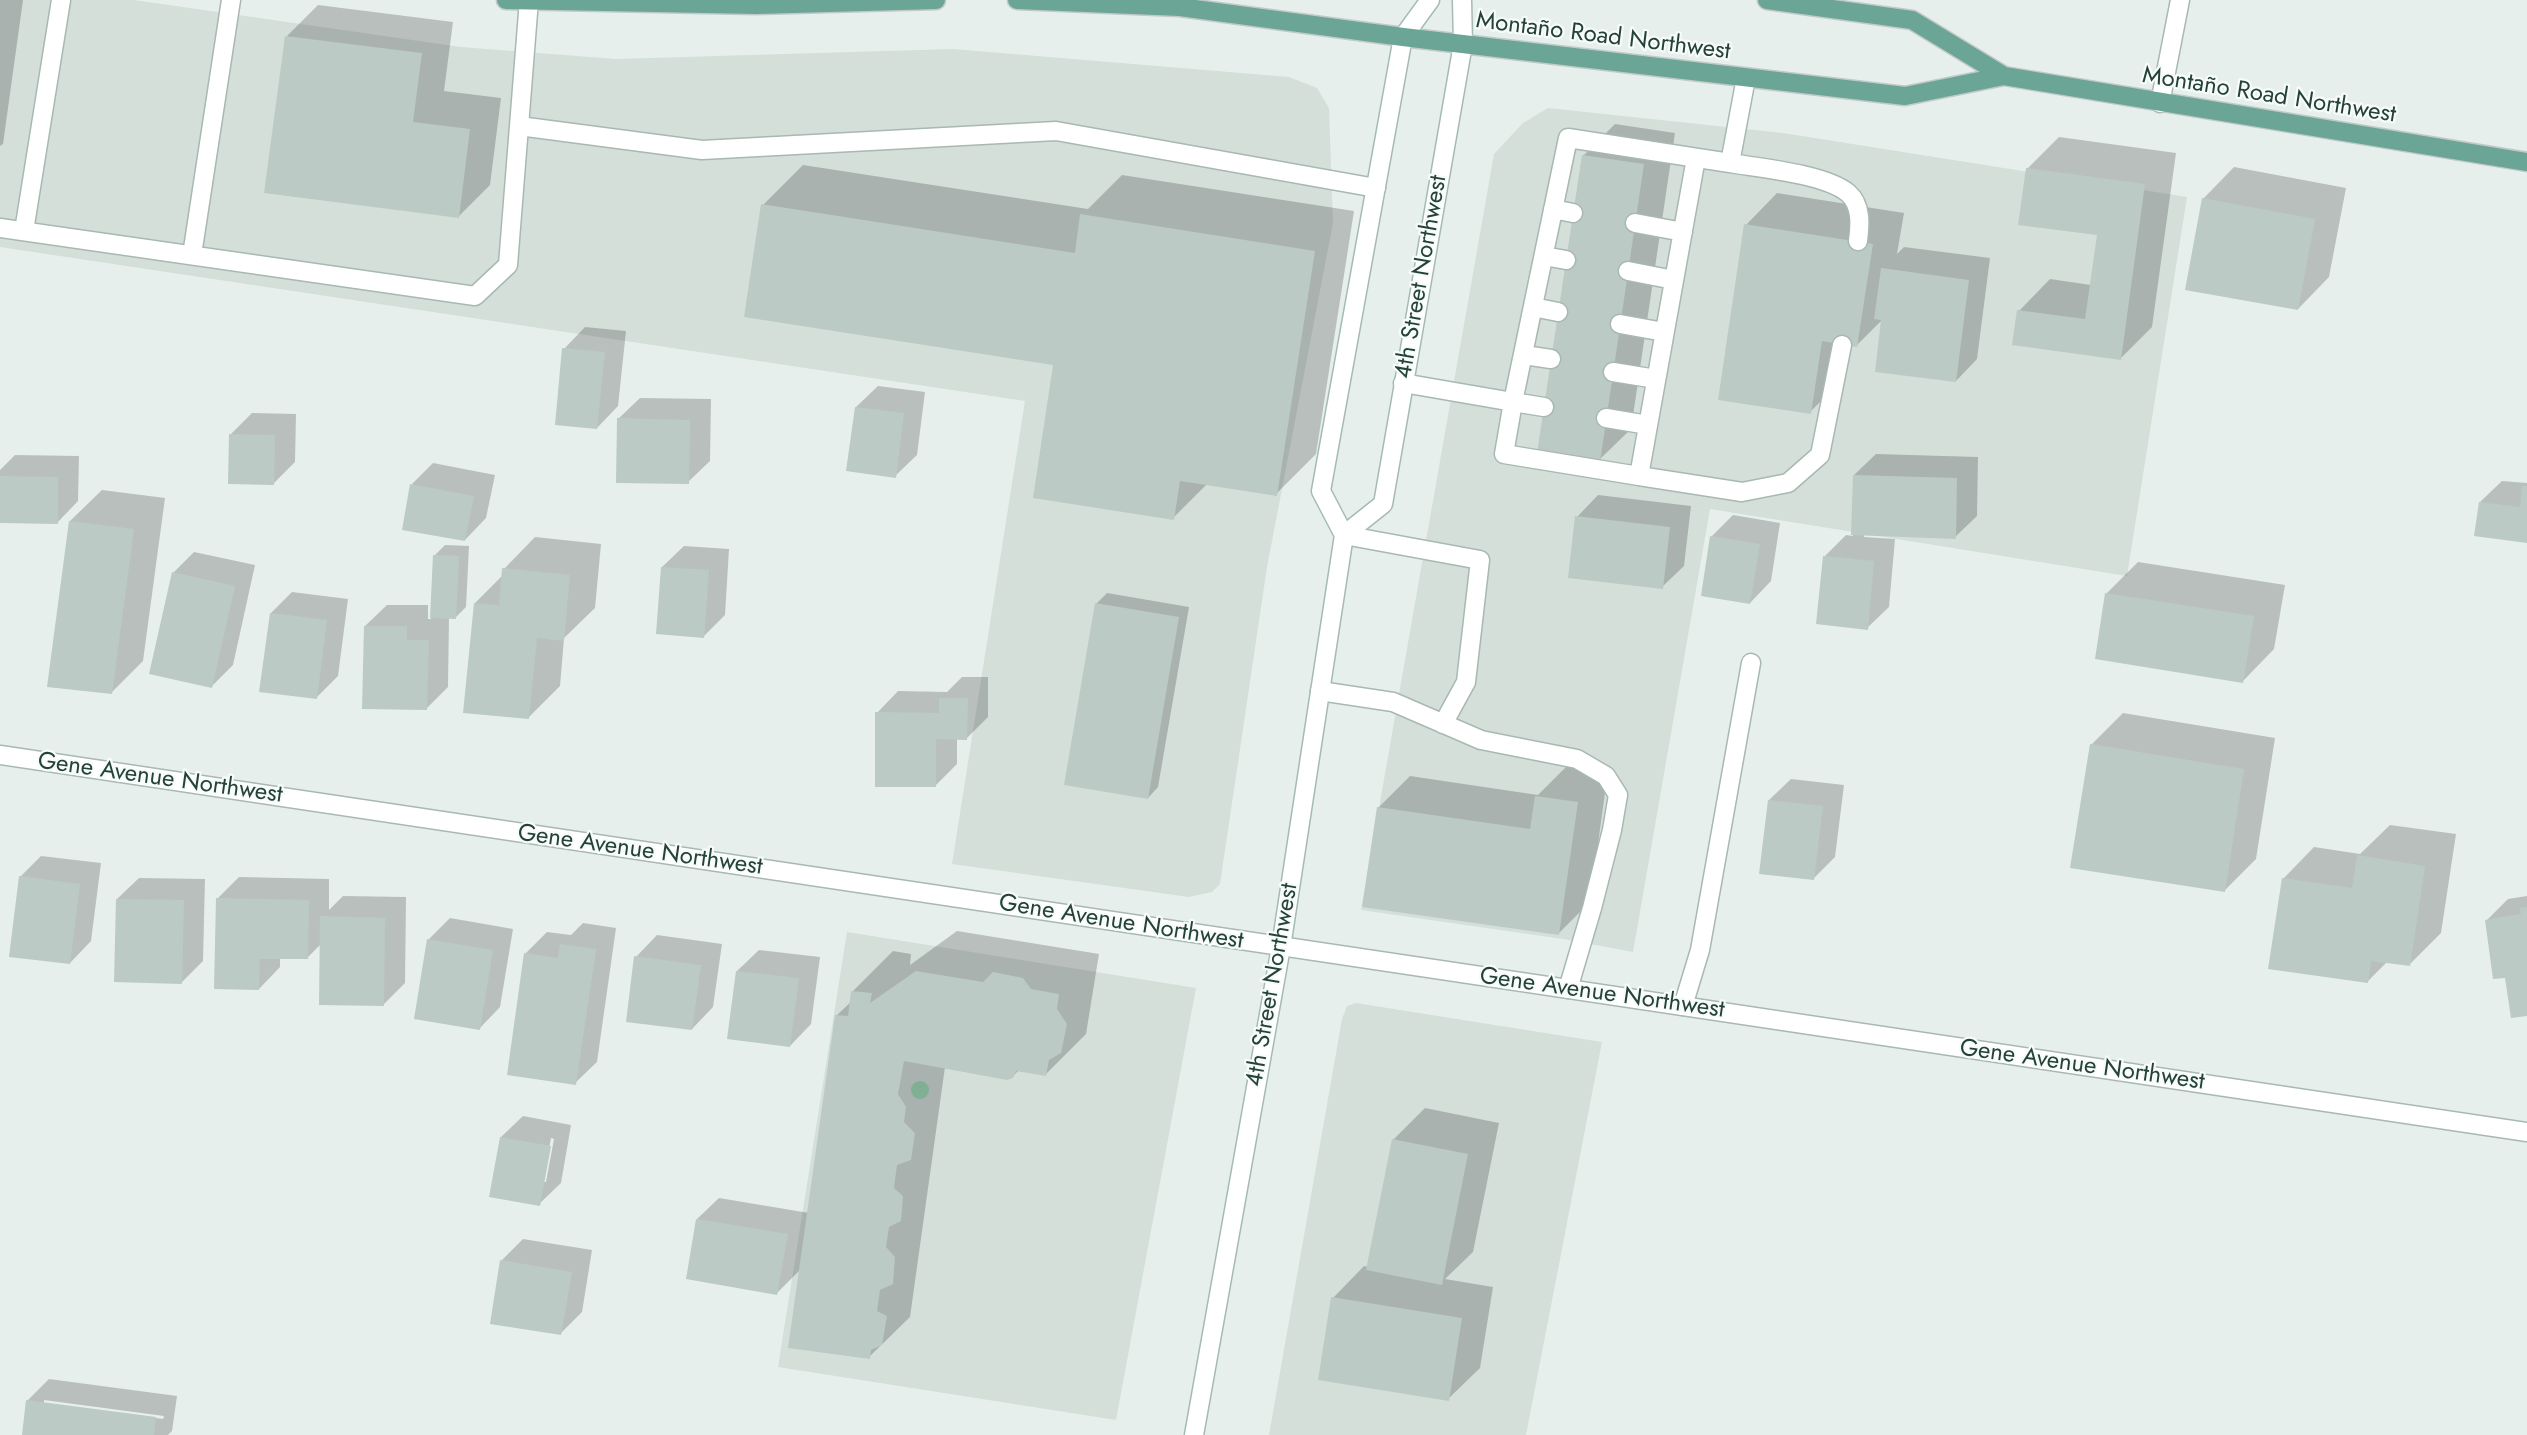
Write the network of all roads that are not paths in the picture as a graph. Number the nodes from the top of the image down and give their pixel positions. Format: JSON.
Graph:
{"nodes":[{"id":1,"x":61,"y":0,"type":"edge"},
{"id":2,"x":231,"y":0,"type":"edge"},
{"id":3,"x":506,"y":0,"type":"edge"},
{"id":4,"x":936,"y":0,"type":"edge"},
{"id":5,"x":1017,"y":0,"type":"edge"},
{"id":6,"x":1430,"y":0,"type":"edge"},
{"id":7,"x":1462,"y":0,"type":"edge"},
{"id":8,"x":1767,"y":0,"type":"edge"},
{"id":9,"x":2180,"y":0,"type":"edge"},
{"id":10,"x":529,"y":1,"type":"edge"},
{"id":11,"x":1403,"y":37,"type":"junction"},
{"id":12,"x":1462,"y":44,"type":"junction"},
{"id":13,"x":2004,"y":76,"type":"junction"},
{"id":14,"x":1746,"y":78,"type":"junction"},
{"id":15,"x":2160,"y":103,"type":"junction"},
{"id":16,"x":519,"y":126,"type":"junction"},
{"id":17,"x":1696,"y":158,"type":"junction"},
{"id":18,"x":2527,"y":162,"type":"edge"},
{"id":19,"x":1730,"y":163,"type":"junction"},
{"id":20,"x":1376,"y":188,"type":"junction"},
{"id":21,"x":1553,"y":209,"type":"junction"},
{"id":22,"x":1573,"y":213,"type":"dead end"},
{"id":23,"x":1635,"y":223,"type":"dead end"},
{"id":24,"x":0,"y":228,"type":"edge"},
{"id":25,"x":24,"y":231,"type":"junction"},
{"id":26,"x":1683,"y":232,"type":"junction"},
{"id":27,"x":1858,"y":241,"type":"dead end"},
{"id":28,"x":192,"y":255,"type":"junction"},
{"id":29,"x":1544,"y":256,"type":"junction"},
{"id":30,"x":1566,"y":260,"type":"dead end"},
{"id":31,"x":1628,"y":271,"type":"dead end"},
{"id":32,"x":1674,"y":280,"type":"junction"},
{"id":33,"x":1533,"y":308,"type":"junction"},
{"id":34,"x":1558,"y":312,"type":"dead end"},
{"id":35,"x":1620,"y":324,"type":"dead end"},
{"id":36,"x":1664,"y":332,"type":"junction"},
{"id":37,"x":1842,"y":345,"type":"dead end"},
{"id":38,"x":1524,"y":355,"type":"junction"},
{"id":39,"x":1551,"y":359,"type":"dead end"},
{"id":40,"x":1613,"y":372,"type":"dead end"},
{"id":41,"x":1656,"y":379,"type":"junction"},
{"id":42,"x":1403,"y":383,"type":"junction"},
{"id":43,"x":1513,"y":402,"type":"junction"},
{"id":44,"x":1544,"y":407,"type":"dead end"},
{"id":45,"x":1606,"y":418,"type":"dead end"},
{"id":46,"x":1648,"y":425,"type":"junction"},
{"id":47,"x":1639,"y":476,"type":"junction"},
{"id":48,"x":1344,"y":535,"type":"junction"},
{"id":49,"x":1751,"y":663,"type":"dead end"},
{"id":50,"x":1320,"y":691,"type":"junction"},
{"id":51,"x":1443,"y":724,"type":"junction"},
{"id":52,"x":0,"y":755,"type":"edge"},
{"id":53,"x":1281,"y":947,"type":"junction"},
{"id":54,"x":1568,"y":989,"type":"junction"},
{"id":55,"x":1683,"y":1006,"type":"junction"},
{"id":56,"x":2527,"y":1132,"type":"edge"},
{"id":57,"x":1194,"y":1435,"type":"edge"}],
"edges":[{"from":1,"to":25,"type":"street"},
{"from":2,"to":28,"type":"street"},
{"from":3,"to":10,"type":"main road"},
{"from":4,"to":10,"type":"main road"},
{"from":5,"to":11,"type":"main road","name":"Montaño Road Northwest"},
{"from":6,"to":11,"type":"street"},
{"from":7,"to":12,"type":"street","name":"4th Street Northwest"},
{"from":8,"to":13,"type":"main road","name":"Montaño Road Northwest"},
{"from":9,"to":15,"type":"street"},
{"from":10,"to":16,"type":"street"},
{"from":11,"to":12,"type":"main road","name":"Montaño Road Northwest"},
{"from":11,"to":20,"type":"street"},
{"from":12,"to":14,"type":"main road","name":"Montaño Road Northwest"},
{"from":12,"to":42,"type":"street","name":"4th Street Northwest"},
{"from":13,"to":14,"type":"main road","name":"Montaño Road Northwest"},
{"from":13,"to":15,"type":"main road","name":"Montaño Road Northwest"},
{"from":14,"to":19,"type":"street"},
{"from":15,"to":18,"type":"main road","name":"Montaño Road Northwest"},
{"from":16,"to":20,"type":"street"},
{"from":16,"to":28,"type":"street"},
{"from":17,"to":19,"type":"street"},
{"from":17,"to":21,"type":"street"},
{"from":17,"to":26,"type":"street"},
{"from":19,"to":27,"type":"street"},
{"from":20,"to":48,"type":"street"},
{"from":21,"to":22,"type":"street"},
{"from":21,"to":29,"type":"street"},
{"from":23,"to":26,"type":"street"},
{"from":24,"to":25,"type":"street"},
{"from":25,"to":28,"type":"street"},
{"from":26,"to":32,"type":"street"},
{"from":29,"to":30,"type":"street"},
{"from":29,"to":33,"type":"street"},
{"from":31,"to":32,"type":"street"},
{"from":32,"to":36,"type":"street"},
{"from":33,"to":34,"type":"street"},
{"from":33,"to":38,"type":"street"},
{"from":35,"to":36,"type":"street"},
{"from":36,"to":41,"type":"street"},
{"from":37,"to":47,"type":"street"},
{"from":38,"to":39,"type":"street"},
{"from":38,"to":43,"type":"street"},
{"from":40,"to":41,"type":"street"},
{"from":41,"to":46,"type":"street"},
{"from":42,"to":43,"type":"street"},
{"from":42,"to":48,"type":"street","name":"4th Street Northwest"},
{"from":43,"to":44,"type":"street"},
{"from":43,"to":47,"type":"street"},
{"from":45,"to":46,"type":"street"},
{"from":46,"to":47,"type":"street"},
{"from":48,"to":50,"type":"street","name":"4th Street Northwest"},
{"from":48,"to":51,"type":"street"},
{"from":49,"to":55,"type":"street"},
{"from":50,"to":51,"type":"street"},
{"from":50,"to":53,"type":"street","name":"4th Street Northwest"},
{"from":51,"to":54,"type":"street"},
{"from":52,"to":53,"type":"street","name":"Gene Avenue Northwest"},
{"from":53,"to":54,"type":"street","name":"Gene Avenue Northwest"},
{"from":53,"to":57,"type":"street","name":"4th Street Northwest"},
{"from":54,"to":55,"type":"street","name":"Gene Avenue Northwest"},
{"from":55,"to":56,"type":"street","name":"Gene Avenue Northwest"}]}
